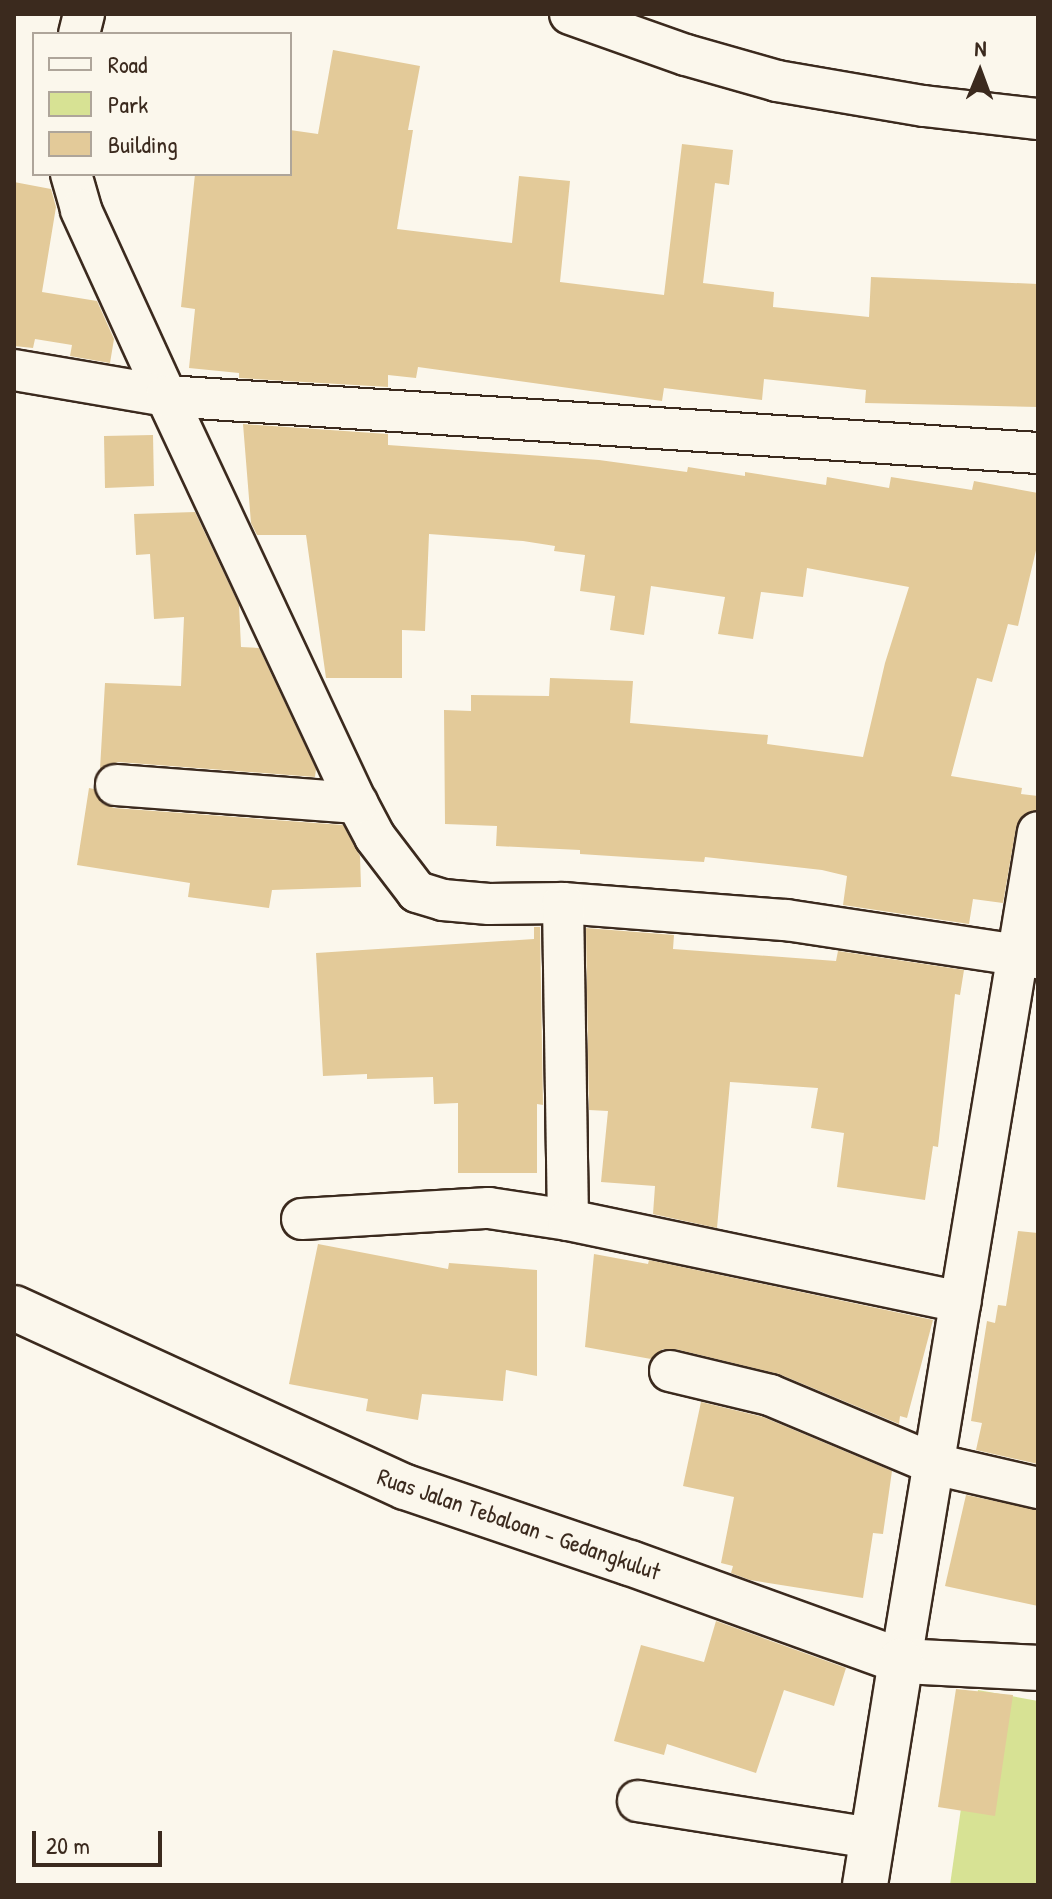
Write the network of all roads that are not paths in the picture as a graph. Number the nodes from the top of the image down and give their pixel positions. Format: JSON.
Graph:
{"nodes":[{"id":1,"x":570,"y":14,"type":"edge"},
{"id":2,"x":1038,"y":119,"type":"edge"},
{"id":3,"x":72,"y":176,"type":"edge"},
{"id":4,"x":14,"y":370,"type":"edge"},
{"id":5,"x":166,"y":396,"type":"junction"},
{"id":6,"x":1038,"y":453,"type":"edge"},
{"id":7,"x":116,"y":785,"type":"dead end"},
{"id":8,"x":357,"y":803,"type":"junction"},
{"id":9,"x":1038,"y":832,"type":"edge"},
{"id":10,"x":563,"y":903,"type":"junction"},
{"id":11,"x":1029,"y":957,"type":"edge"},
{"id":12,"x":302,"y":1219,"type":"dead end"},
{"id":13,"x":568,"y":1220,"type":"junction"},
{"id":14,"x":961,"y":1302,"type":"junction"},
{"id":15,"x":14,"y":1308,"type":"edge"},
{"id":16,"x":670,"y":1371,"type":"dead end"},
{"id":17,"x":934,"y":1464,"type":"junction"},
{"id":18,"x":1038,"y":1488,"type":"edge"},
{"id":19,"x":901,"y":1661,"type":"junction"},
{"id":20,"x":1038,"y":1668,"type":"edge"},
{"id":21,"x":638,"y":1801,"type":"dead end"},
{"id":22,"x":872,"y":1838,"type":"junction"},
{"id":23,"x":865,"y":1885,"type":"edge"}],
"edges":[{"from":1,"to":2,"type":"street"},
{"from":3,"to":5,"type":"street"},
{"from":4,"to":5,"type":"street"},
{"from":5,"to":6,"type":"street"},
{"from":5,"to":8,"type":"street"},
{"from":7,"to":8,"type":"street"},
{"from":8,"to":10,"type":"street"},
{"from":9,"to":11,"type":"street"},
{"from":10,"to":11,"type":"street"},
{"from":10,"to":13,"type":"street"},
{"from":11,"to":14,"type":"street"},
{"from":12,"to":13,"type":"street"},
{"from":13,"to":14,"type":"street"},
{"from":14,"to":17,"type":"street"},
{"from":15,"to":19,"type":"main road","name":"Ruas Jalan Tebaloan - Gedangkulut"},
{"from":16,"to":17,"type":"street"},
{"from":17,"to":18,"type":"street"},
{"from":17,"to":19,"type":"street"},
{"from":19,"to":20,"type":"main road","name":"Ruas Jalan Tebaloan - Gedangkulut"},
{"from":19,"to":22,"type":"main road"},
{"from":21,"to":22,"type":"street"},
{"from":22,"to":23,"type":"main road"}]}
